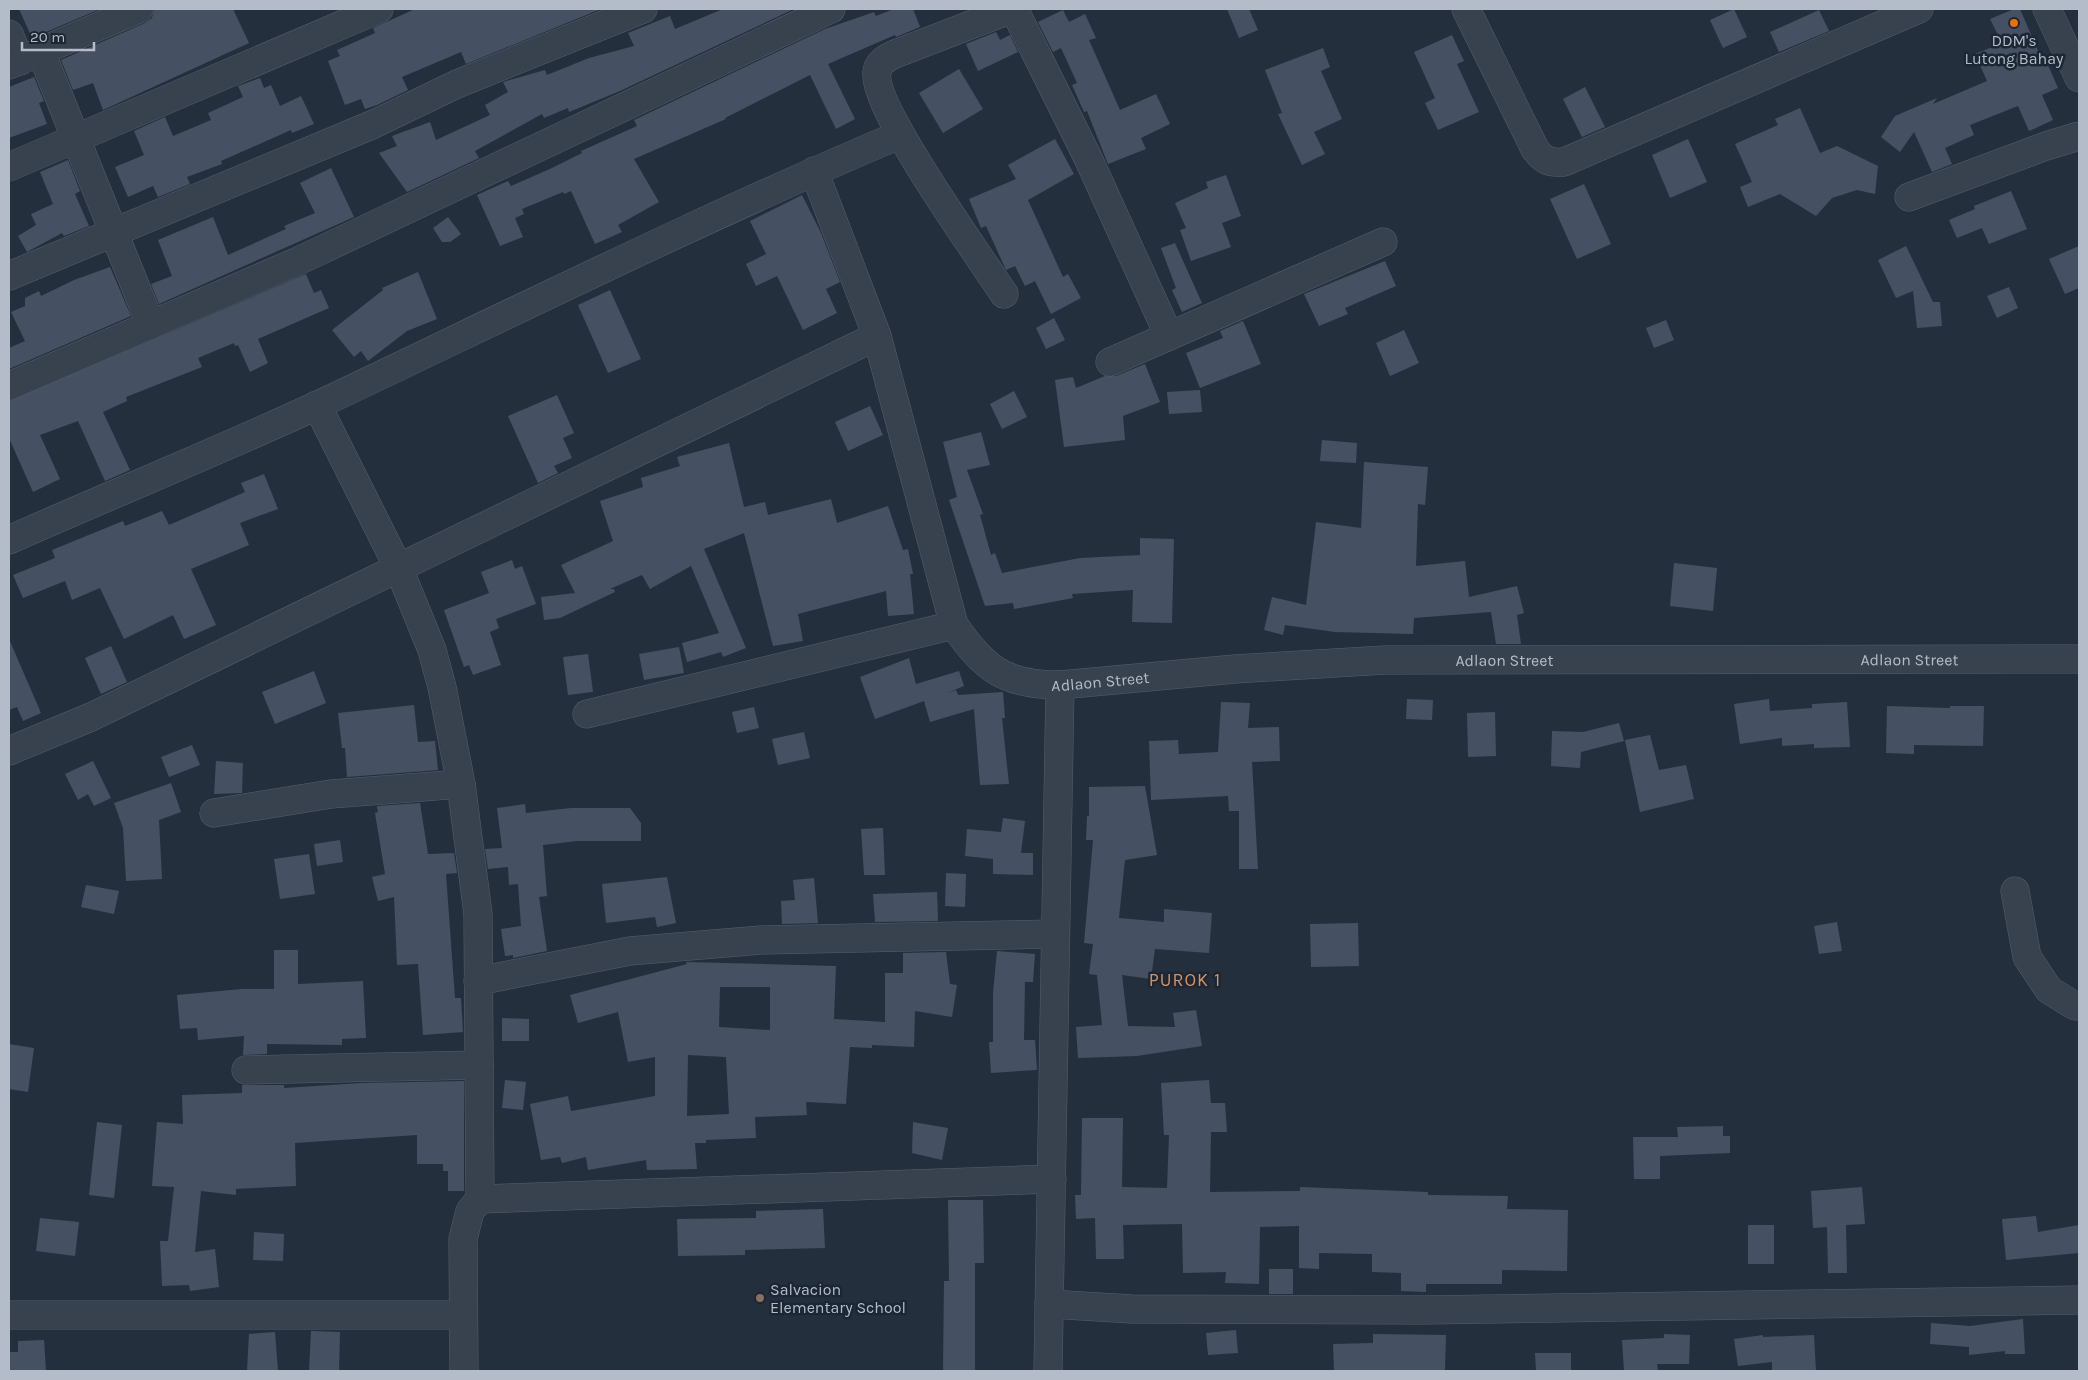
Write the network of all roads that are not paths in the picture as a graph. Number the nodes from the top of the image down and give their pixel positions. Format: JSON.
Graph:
{"nodes":[{"id":1,"x":139,"y":9,"type":"edge"},
{"id":2,"x":379,"y":9,"type":"edge"},
{"id":3,"x":642,"y":9,"type":"edge"},
{"id":4,"x":831,"y":9,"type":"edge"},
{"id":5,"x":1013,"y":9,"type":"edge"},
{"id":6,"x":1466,"y":9,"type":"edge"},
{"id":7,"x":1919,"y":9,"type":"edge"},
{"id":8,"x":2047,"y":9,"type":"edge"},
{"id":9,"x":9,"y":34,"type":"edge"},
{"id":10,"x":2071,"y":40,"type":"edge"},
{"id":11,"x":23,"y":59,"type":"edge"},
{"id":12,"x":2079,"y":78,"type":"edge"},
{"id":13,"x":899,"y":135,"type":"junction"},
{"id":14,"x":2079,"y":136,"type":"edge"},
{"id":15,"x":76,"y":138,"type":"junction"},
{"id":16,"x":9,"y":167,"type":"edge"},
{"id":17,"x":814,"y":171,"type":"junction"},
{"id":18,"x":1909,"y":197,"type":"dead end"},
{"id":19,"x":114,"y":233,"type":"junction"},
{"id":20,"x":1383,"y":242,"type":"dead end"},
{"id":21,"x":9,"y":276,"type":"edge"},
{"id":22,"x":1004,"y":294,"type":"dead end"},
{"id":23,"x":150,"y":324,"type":"junction"},
{"id":24,"x":877,"y":336,"type":"junction"},
{"id":25,"x":1170,"y":336,"type":"junction"},
{"id":26,"x":1110,"y":362,"type":"dead end"},
{"id":27,"x":9,"y":386,"type":"edge"},
{"id":28,"x":317,"y":405,"type":"junction"},
{"id":29,"x":9,"y":540,"type":"edge"},
{"id":30,"x":398,"y":569,"type":"junction"},
{"id":31,"x":954,"y":625,"type":"junction"},
{"id":32,"x":2079,"y":659,"type":"edge"},
{"id":33,"x":1060,"y":685,"type":"junction"},
{"id":34,"x":586,"y":714,"type":"dead end"},
{"id":35,"x":9,"y":752,"type":"edge"},
{"id":36,"x":461,"y":784,"type":"junction"},
{"id":37,"x":214,"y":813,"type":"dead end"},
{"id":38,"x":2015,"y":891,"type":"dead end"},
{"id":39,"x":1055,"y":934,"type":"junction"},
{"id":40,"x":478,"y":981,"type":"junction"},
{"id":41,"x":2079,"y":1006,"type":"edge"},
{"id":42,"x":479,"y":1065,"type":"junction"},
{"id":43,"x":246,"y":1070,"type":"dead end"},
{"id":44,"x":1052,"y":1179,"type":"junction"},
{"id":45,"x":480,"y":1199,"type":"junction"},
{"id":46,"x":2079,"y":1300,"type":"edge"},
{"id":47,"x":1050,"y":1304,"type":"junction"},
{"id":48,"x":9,"y":1314,"type":"edge"},
{"id":49,"x":464,"y":1315,"type":"junction"},
{"id":50,"x":464,"y":1371,"type":"edge"},
{"id":51,"x":1048,"y":1371,"type":"edge"}],
"edges":[{"from":1,"to":11,"type":"street"},
{"from":2,"to":15,"type":"street"},
{"from":3,"to":19,"type":"street"},
{"from":4,"to":23,"type":"street"},
{"from":5,"to":13,"type":"street"},
{"from":5,"to":25,"type":"street"},
{"from":6,"to":7,"type":"street"},
{"from":8,"to":10,"type":"street"},
{"from":9,"to":11,"type":"street"},
{"from":10,"to":12,"type":"street"},
{"from":11,"to":15,"type":"street"},
{"from":13,"to":17,"type":"street"},
{"from":13,"to":22,"type":"street"},
{"from":14,"to":18,"type":"street"},
{"from":15,"to":16,"type":"street"},
{"from":15,"to":19,"type":"street"},
{"from":17,"to":24,"type":"street"},
{"from":17,"to":28,"type":"street"},
{"from":19,"to":21,"type":"street"},
{"from":19,"to":23,"type":"street"},
{"from":20,"to":25,"type":"street"},
{"from":23,"to":27,"type":"street"},
{"from":24,"to":30,"type":"street"},
{"from":24,"to":31,"type":"street"},
{"from":25,"to":26,"type":"street"},
{"from":28,"to":29,"type":"street"},
{"from":28,"to":30,"type":"street"},
{"from":30,"to":35,"type":"street"},
{"from":30,"to":36,"type":"street"},
{"from":31,"to":33,"type":"street","name":"Adlaon Street"},
{"from":31,"to":34,"type":"street"},
{"from":32,"to":33,"type":"street","name":"Adlaon Street"},
{"from":33,"to":39,"type":"street"},
{"from":36,"to":37,"type":"street"},
{"from":36,"to":40,"type":"street"},
{"from":38,"to":41,"type":"street"},
{"from":39,"to":40,"type":"street"},
{"from":39,"to":44,"type":"street"},
{"from":40,"to":42,"type":"street"},
{"from":42,"to":43,"type":"street"},
{"from":42,"to":45,"type":"street"},
{"from":44,"to":45,"type":"street"},
{"from":44,"to":47,"type":"street"},
{"from":45,"to":49,"type":"street"},
{"from":46,"to":47,"type":"street"},
{"from":47,"to":51,"type":"street"},
{"from":48,"to":49,"type":"street"},
{"from":49,"to":50,"type":"street"}]}
